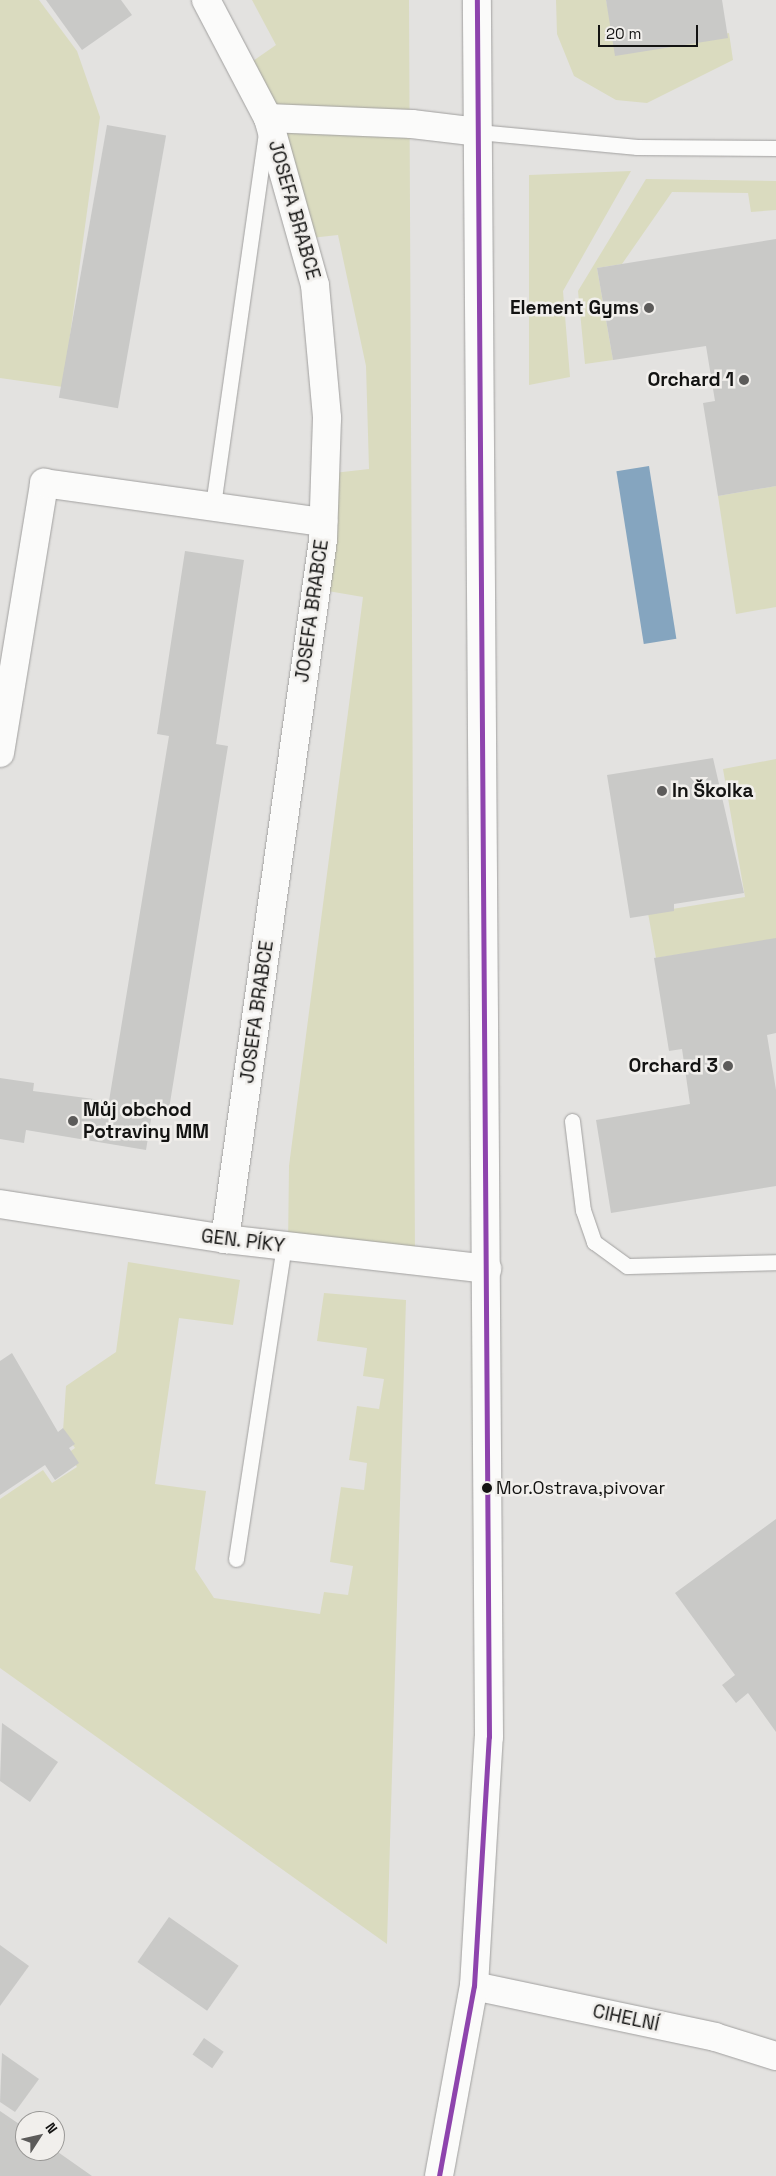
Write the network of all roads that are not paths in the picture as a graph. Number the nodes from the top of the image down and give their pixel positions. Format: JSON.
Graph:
{"nodes":[{"id":1,"x":206,"y":0,"type":"edge"},
{"id":2,"x":477,"y":0,"type":"edge"},
{"id":3,"x":268,"y":118,"type":"junction"},
{"id":4,"x":478,"y":132,"type":"junction"},
{"id":5,"x":776,"y":148,"type":"edge"},
{"id":6,"x":213,"y":505,"type":"junction"},
{"id":7,"x":324,"y":522,"type":"junction"},
{"id":8,"x":0,"y":753,"type":"edge"},
{"id":9,"x":572,"y":1121,"type":"dead end"},
{"id":10,"x":0,"y":1204,"type":"edge"},
{"id":11,"x":225,"y":1239,"type":"junction"},
{"id":12,"x":284,"y":1246,"type":"junction"},
{"id":13,"x":776,"y":1262,"type":"edge"},
{"id":14,"x":487,"y":1268,"type":"junction"},
{"id":15,"x":236,"y":1559,"type":"dead end"},
{"id":16,"x":474,"y":1986,"type":"junction"},
{"id":17,"x":776,"y":2056,"type":"edge"},
{"id":18,"x":440,"y":2176,"type":"edge"}],
"edges":[{"from":1,"to":3,"type":"street","name":"JOSEFA BRABCE"},
{"from":2,"to":4,"type":"street"},
{"from":3,"to":4,"type":"street"},
{"from":3,"to":6,"type":"lane"},
{"from":3,"to":7,"type":"street","name":"JOSEFA BRABCE"},
{"from":4,"to":5,"type":"lane"},
{"from":4,"to":14,"type":"street"},
{"from":6,"to":7,"type":"street"},
{"from":6,"to":8,"type":"street"},
{"from":7,"to":11,"type":"street","name":"JOSEFA BRABCE"},
{"from":9,"to":13,"type":"lane"},
{"from":10,"to":11,"type":"street","name":"GEN. PÍKY"},
{"from":11,"to":12,"type":"street","name":"GEN. PÍKY"},
{"from":12,"to":14,"type":"street","name":"GEN. PÍKY"},
{"from":12,"to":15,"type":"lane"},
{"from":14,"to":16,"type":"street"},
{"from":16,"to":17,"type":"street","name":"CIHELNÍ"},
{"from":16,"to":18,"type":"street"}]}
